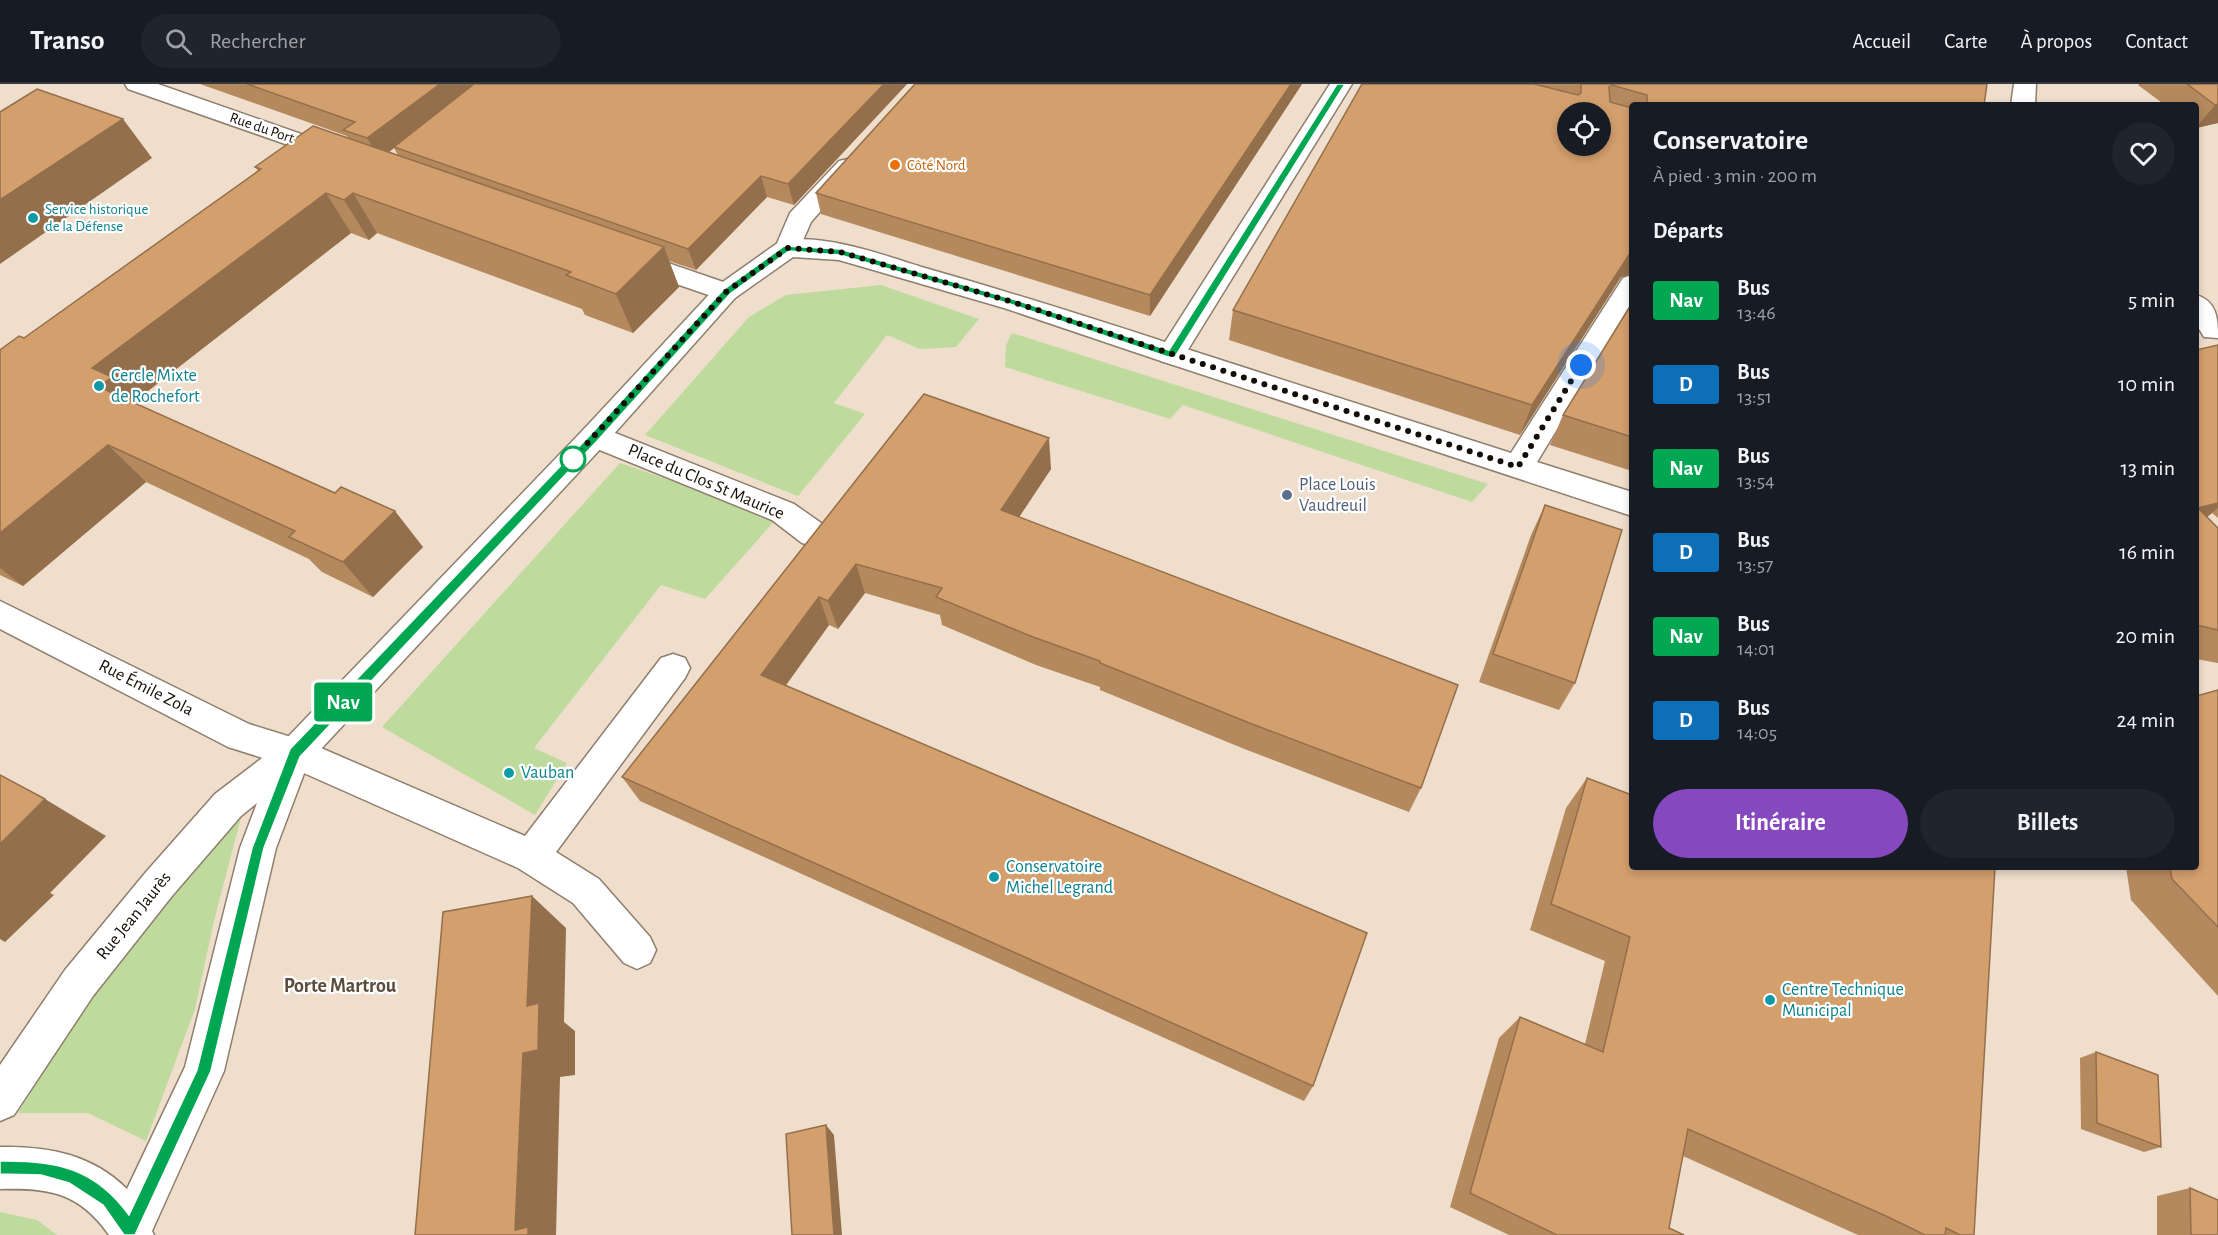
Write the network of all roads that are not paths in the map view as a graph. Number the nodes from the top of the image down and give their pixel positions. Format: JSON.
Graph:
{"nodes":[{"id":1,"x":136,"y":84,"type":"edge"},
{"id":2,"x":1341,"y":84,"type":"edge"},
{"id":3,"x":2025,"y":84,"type":"edge"},
{"id":4,"x":2023,"y":102,"type":"edge"},
{"id":5,"x":861,"y":151,"type":"edge"},
{"id":6,"x":361,"y":163,"type":"edge"},
{"id":7,"x":788,"y":248,"type":"junction"},
{"id":8,"x":614,"y":253,"type":"edge"},
{"id":9,"x":1629,"y":289,"type":"edge"},
{"id":10,"x":726,"y":292,"type":"junction"},
{"id":11,"x":2199,"y":310,"type":"edge"},
{"id":12,"x":2209,"y":331,"type":"edge"},
{"id":13,"x":1171,"y":354,"type":"junction"},
{"id":14,"x":595,"y":436,"type":"junction"},
{"id":15,"x":1518,"y":467,"type":"junction"},
{"id":16,"x":1629,"y":503,"type":"edge"},
{"id":17,"x":813,"y":534,"type":"edge"},
{"id":18,"x":0,"y":614,"type":"edge"},
{"id":19,"x":673,"y":668,"type":"dead end"},
{"id":20,"x":295,"y":753,"type":"junction"},
{"id":21,"x":531,"y":856,"type":"junction"},
{"id":22,"x":637,"y":950,"type":"dead end"},
{"id":23,"x":0,"y":1101,"type":"edge"},
{"id":24,"x":0,"y":1168,"type":"edge"},
{"id":25,"x":131,"y":1232,"type":"edge"}],
"edges":[{"from":1,"to":6,"type":"street","name":"Rue du Port"},
{"from":2,"to":13,"type":"street"},
{"from":3,"to":4,"type":"street"},
{"from":5,"to":7,"type":"street"},
{"from":7,"to":10,"type":"street","name":"Rue Jean Jaurès"},
{"from":7,"to":13,"type":"street"},
{"from":8,"to":10,"type":"street"},
{"from":9,"to":15,"type":"street"},
{"from":10,"to":14,"type":"street","name":"Rue Jean Jaurès"},
{"from":11,"to":12,"type":"street"},
{"from":13,"to":15,"type":"street"},
{"from":14,"to":17,"type":"street","name":"Place du Clos St Maurice"},
{"from":14,"to":20,"type":"street","name":"Rue Jean Jaurès"},
{"from":15,"to":16,"type":"street"},
{"from":18,"to":20,"type":"street","name":"Rue Émile Zola"},
{"from":19,"to":21,"type":"street"},
{"from":20,"to":21,"type":"street","name":"Rue Émile Zola"},
{"from":20,"to":23,"type":"street","name":"Rue Jean Jaurès"},
{"from":20,"to":25,"type":"street","name":"Rue Jean Jaurès"},
{"from":21,"to":22,"type":"street","name":"Rue Émile Zola"},
{"from":24,"to":25,"type":"street"}]}
